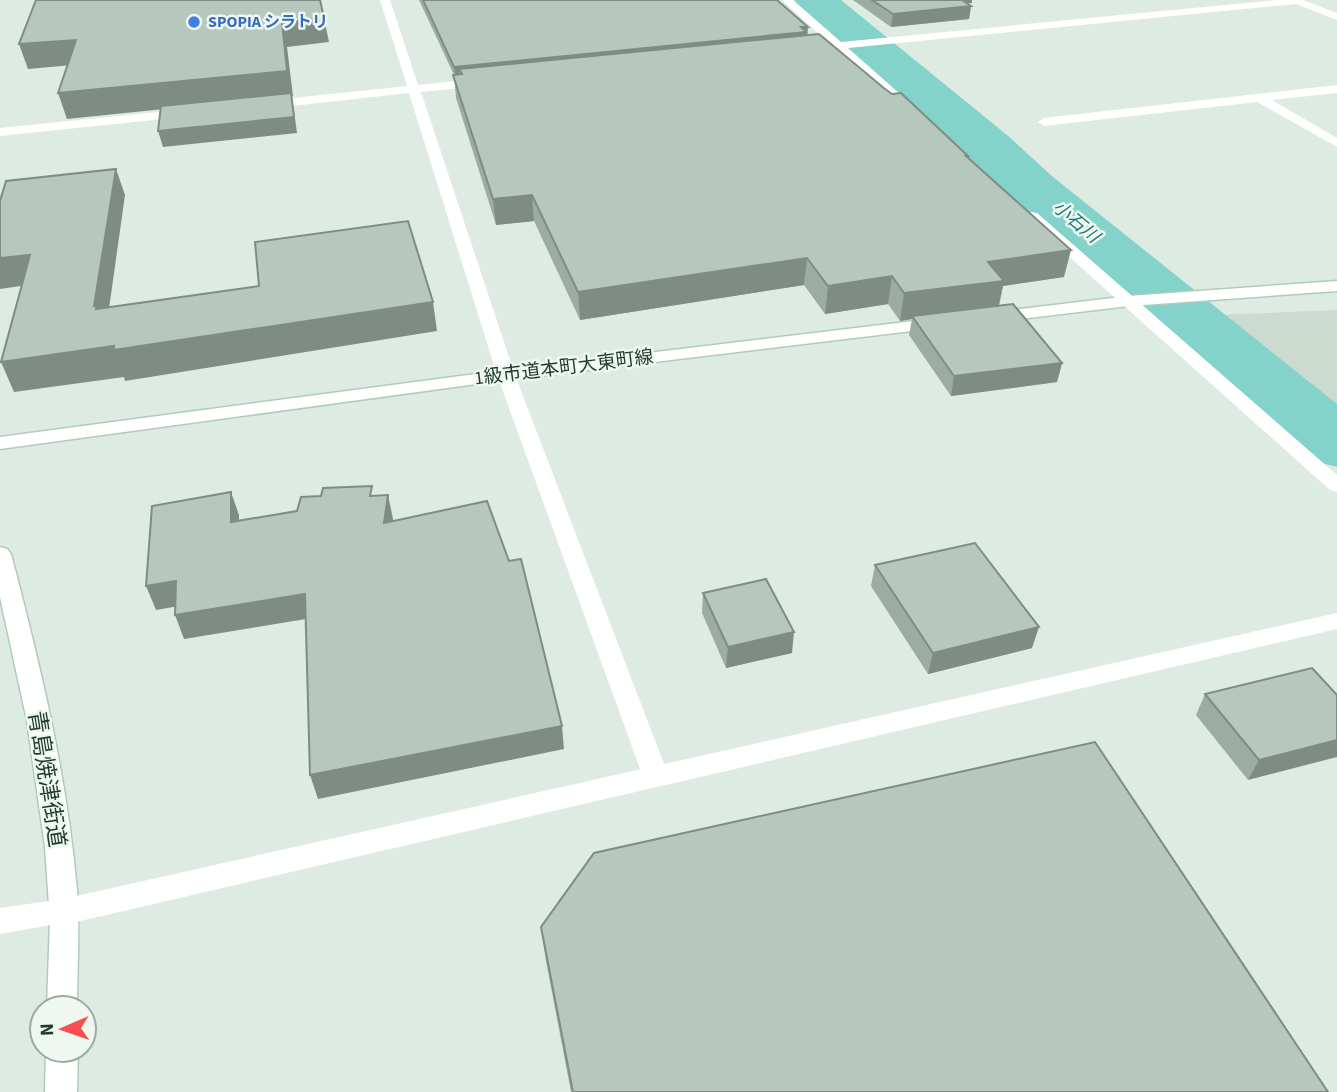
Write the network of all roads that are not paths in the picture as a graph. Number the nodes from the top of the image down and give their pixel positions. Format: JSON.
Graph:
{"nodes":[{"id":1,"x":385,"y":0,"type":"edge"},
{"id":2,"x":787,"y":0,"type":"edge"},
{"id":3,"x":1295,"y":1,"type":"edge"},
{"id":4,"x":1337,"y":17,"type":"edge"},
{"id":5,"x":837,"y":46,"type":"junction"},
{"id":6,"x":796,"y":50,"type":"edge"},
{"id":7,"x":494,"y":81,"type":"edge"},
{"id":8,"x":1337,"y":89,"type":"edge"},
{"id":9,"x":412,"y":90,"type":"junction"},
{"id":10,"x":1258,"y":97,"type":"junction"},
{"id":11,"x":247,"y":106,"type":"edge"},
{"id":12,"x":206,"y":111,"type":"edge"},
{"id":13,"x":921,"y":119,"type":"edge"},
{"id":14,"x":1044,"y":122,"type":"dead end"},
{"id":15,"x":0,"y":132,"type":"edge"},
{"id":16,"x":1337,"y":143,"type":"edge"},
{"id":17,"x":1025,"y":210,"type":"edge"},
{"id":18,"x":1337,"y":286,"type":"edge"},
{"id":19,"x":1129,"y":301,"type":"junction"},
{"id":20,"x":506,"y":375,"type":"junction"},
{"id":21,"x":0,"y":443,"type":"edge"},
{"id":22,"x":1337,"y":486,"type":"edge"},
{"id":23,"x":0,"y":554,"type":"edge"},
{"id":24,"x":1337,"y":621,"type":"edge"},
{"id":25,"x":656,"y":777,"type":"junction"},
{"id":26,"x":63,"y":912,"type":"junction"},
{"id":27,"x":0,"y":921,"type":"edge"},
{"id":28,"x":62,"y":994,"type":"edge"},
{"id":29,"x":62,"y":1064,"type":"edge"},
{"id":30,"x":61,"y":1092,"type":"edge"}],
"edges":[{"from":1,"to":9,"type":"street"},
{"from":2,"to":5,"type":"street"},
{"from":3,"to":4,"type":"street"},
{"from":3,"to":5,"type":"street"},
{"from":5,"to":6,"type":"street"},
{"from":5,"to":13,"type":"street"},
{"from":7,"to":9,"type":"street"},
{"from":8,"to":10,"type":"street"},
{"from":9,"to":11,"type":"street"},
{"from":9,"to":20,"type":"street"},
{"from":10,"to":14,"type":"street"},
{"from":10,"to":16,"type":"street"},
{"from":12,"to":15,"type":"street"},
{"from":17,"to":19,"type":"street"},
{"from":18,"to":19,"type":"street","name":"1級市道本町大東町線"},
{"from":19,"to":20,"type":"street","name":"1級市道本町大東町線"},
{"from":19,"to":22,"type":"street"},
{"from":20,"to":21,"type":"street","name":"1級市道本町大東町線"},
{"from":20,"to":25,"type":"street"},
{"from":23,"to":26,"type":"street","name":"青島焼津街道"},
{"from":24,"to":25,"type":"street"},
{"from":25,"to":26,"type":"street"},
{"from":26,"to":27,"type":"street"},
{"from":26,"to":28,"type":"street","name":"青島焼津街道"},
{"from":29,"to":30,"type":"street"}]}
